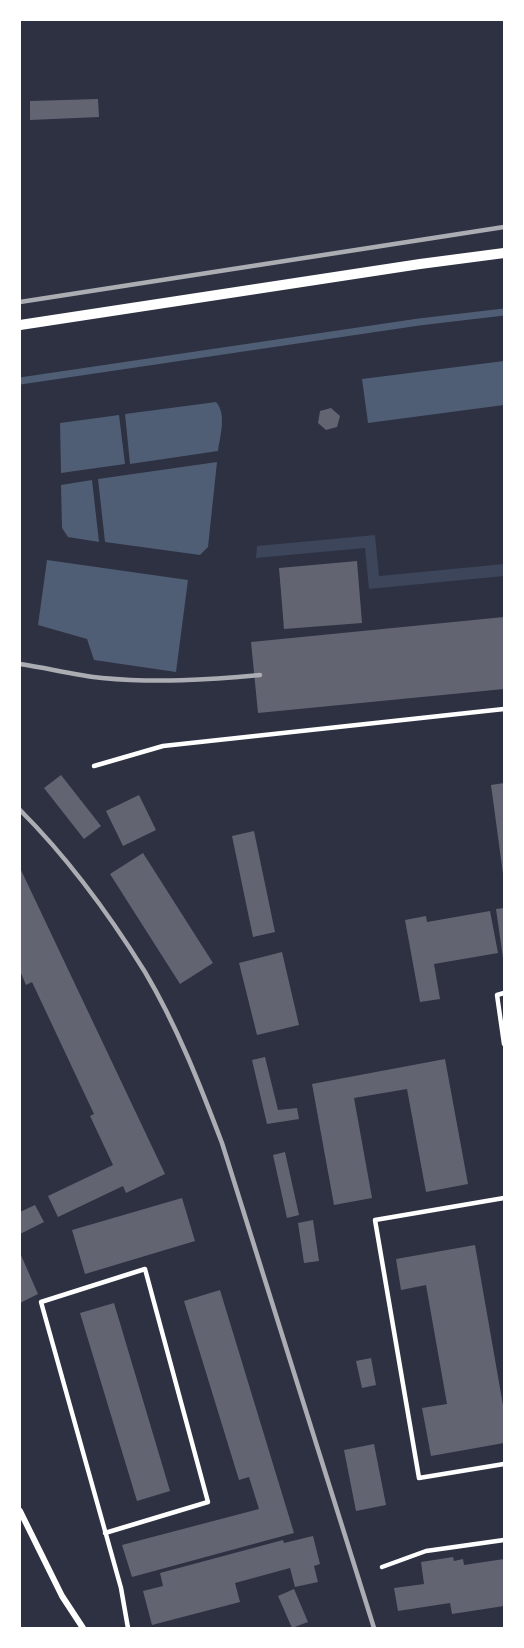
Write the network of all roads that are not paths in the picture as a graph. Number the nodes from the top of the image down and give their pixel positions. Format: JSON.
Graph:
{"nodes":[{"id":1,"x":504,"y":253,"type":"edge"},
{"id":2,"x":20,"y":325,"type":"edge"},
{"id":3,"x":504,"y":709,"type":"edge"},
{"id":4,"x":94,"y":766,"type":"dead end"},
{"id":5,"x":504,"y":993,"type":"edge"},
{"id":6,"x":504,"y":1044,"type":"edge"},
{"id":7,"x":504,"y":1198,"type":"edge"},
{"id":8,"x":504,"y":1464,"type":"edge"},
{"id":9,"x":20,"y":1510,"type":"edge"},
{"id":10,"x":105,"y":1533,"type":"junction"},
{"id":11,"x":504,"y":1540,"type":"edge"},
{"id":12,"x":382,"y":1567,"type":"dead end"},
{"id":13,"x":83,"y":1629,"type":"edge"},
{"id":14,"x":128,"y":1629,"type":"edge"}],
"edges":[{"from":1,"to":2,"type":"street"},
{"from":3,"to":4,"type":"lane"},
{"from":5,"to":6,"type":"lane"},
{"from":7,"to":8,"type":"lane"},
{"from":9,"to":13,"type":"street"},
{"from":10,"to":10,"type":"lane"},
{"from":10,"to":14,"type":"lane"},
{"from":11,"to":12,"type":"lane"}]}
